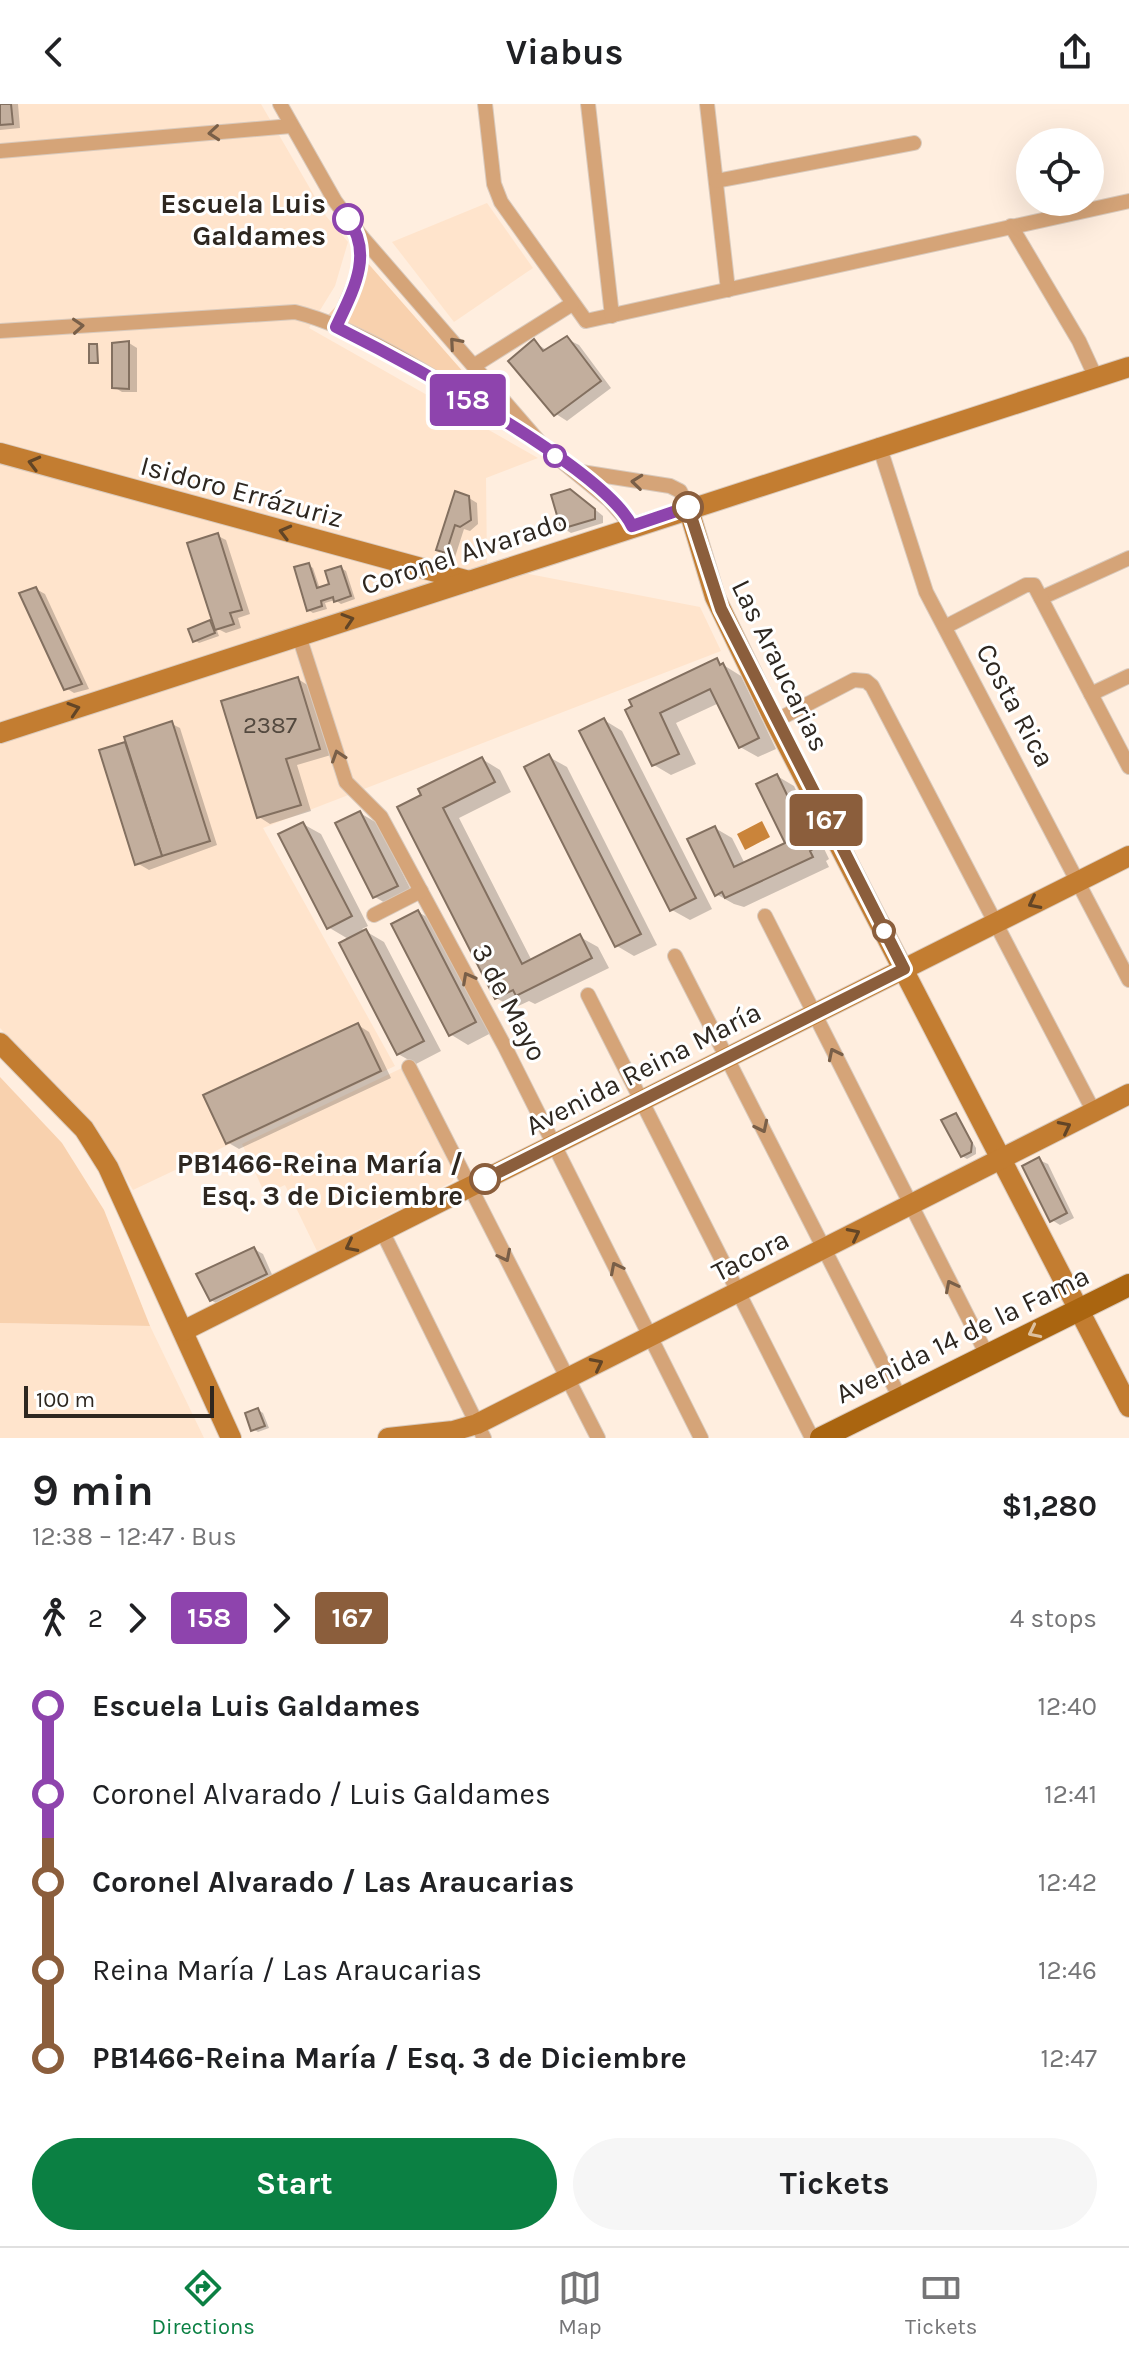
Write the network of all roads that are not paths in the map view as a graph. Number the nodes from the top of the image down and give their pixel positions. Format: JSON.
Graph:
{"nodes":[{"id":1,"x":280,"y":104,"type":"edge"},
{"id":2,"x":485,"y":104,"type":"edge"},
{"id":3,"x":588,"y":104,"type":"edge"},
{"id":4,"x":707,"y":104,"type":"edge"},
{"id":5,"x":291,"y":126,"type":"junction"},
{"id":6,"x":914,"y":143,"type":"dead end"},
{"id":7,"x":0,"y":151,"type":"edge"},
{"id":8,"x":716,"y":181,"type":"junction"},
{"id":9,"x":1129,"y":201,"type":"edge"},
{"id":10,"x":1011,"y":226,"type":"junction"},
{"id":11,"x":361,"y":236,"type":"junction"},
{"id":12,"x":728,"y":290,"type":"junction"},
{"id":13,"x":572,"y":304,"type":"junction"},
{"id":14,"x":612,"y":316,"type":"junction"},
{"id":15,"x":336,"y":327,"type":"junction"},
{"id":16,"x":0,"y":331,"type":"edge"},
{"id":17,"x":475,"y":365,"type":"junction"},
{"id":18,"x":1129,"y":367,"type":"edge"},
{"id":19,"x":1096,"y":378,"type":"junction"},
{"id":20,"x":542,"y":445,"type":"junction"},
{"id":21,"x":879,"y":445,"type":"junction"},
{"id":22,"x":0,"y":453,"type":"edge"},
{"id":23,"x":576,"y":471,"type":"junction"},
{"id":24,"x":688,"y":507,"type":"junction"},
{"id":25,"x":632,"y":526,"type":"junction"},
{"id":26,"x":1129,"y":558,"type":"edge"},
{"id":27,"x":416,"y":568,"type":"junction"},
{"id":28,"x":469,"y":581,"type":"junction"},
{"id":29,"x":422,"y":596,"type":"junction"},
{"id":30,"x":1041,"y":598,"type":"junction"},
{"id":31,"x":945,"y":627,"type":"junction"},
{"id":32,"x":299,"y":636,"type":"junction"},
{"id":33,"x":1129,"y":676,"type":"edge"},
{"id":34,"x":1091,"y":694,"type":"junction"},
{"id":35,"x":775,"y":721,"type":"junction"},
{"id":36,"x":0,"y":733,"type":"edge"},
{"id":37,"x":1129,"y":767,"type":"edge"},
{"id":38,"x":1129,"y":856,"type":"edge"},
{"id":39,"x":1078,"y":881,"type":"junction"},
{"id":40,"x":421,"y":891,"type":"junction"},
{"id":41,"x":374,"y":915,"type":"dead end"},
{"id":42,"x":765,"y":916,"type":"dead end"},
{"id":43,"x":996,"y":923,"type":"junction"},
{"id":44,"x":675,"y":956,"type":"dead end"},
{"id":45,"x":904,"y":969,"type":"junction"},
{"id":46,"x":1129,"y":980,"type":"edge"},
{"id":47,"x":588,"y":995,"type":"dead end"},
{"id":48,"x":814,"y":1014,"type":"junction"},
{"id":49,"x":0,"y":1043,"type":"edge"},
{"id":50,"x":728,"y":1057,"type":"junction"},
{"id":51,"x":409,"y":1067,"type":"dead end"},
{"id":52,"x":1129,"y":1094,"type":"edge"},
{"id":53,"x":641,"y":1101,"type":"junction"},
{"id":54,"x":1094,"y":1112,"type":"junction"},
{"id":55,"x":554,"y":1145,"type":"junction"},
{"id":56,"x":1001,"y":1159,"type":"junction"},
{"id":57,"x":470,"y":1187,"type":"junction"},
{"id":58,"x":909,"y":1205,"type":"junction"},
{"id":59,"x":382,"y":1231,"type":"junction"},
{"id":60,"x":823,"y":1249,"type":"junction"},
{"id":61,"x":1129,"y":1285,"type":"edge"},
{"id":62,"x":737,"y":1293,"type":"junction"},
{"id":63,"x":1078,"y":1310,"type":"junction"},
{"id":64,"x":183,"y":1331,"type":"junction"},
{"id":65,"x":650,"y":1336,"type":"junction"},
{"id":66,"x":987,"y":1355,"type":"junction"},
{"id":67,"x":567,"y":1378,"type":"junction"},
{"id":68,"x":900,"y":1398,"type":"junction"},
{"id":69,"x":1129,"y":1407,"type":"edge"},
{"id":70,"x":481,"y":1431,"type":"edge"},
{"id":71,"x":231,"y":1438,"type":"edge"},
{"id":72,"x":388,"y":1438,"type":"edge"},
{"id":73,"x":598,"y":1438,"type":"edge"},
{"id":74,"x":701,"y":1438,"type":"edge"},
{"id":75,"x":812,"y":1438,"type":"edge"},
{"id":76,"x":821,"y":1438,"type":"edge"}],
"edges":[{"from":1,"to":5,"type":"street"},
{"from":2,"to":13,"type":"street"},
{"from":3,"to":14,"type":"street"},
{"from":4,"to":8,"type":"street"},
{"from":5,"to":7,"type":"street","one_way":true},
{"from":5,"to":11,"type":"street"},
{"from":6,"to":8,"type":"street"},
{"from":8,"to":12,"type":"street"},
{"from":9,"to":10,"type":"street"},
{"from":10,"to":12,"type":"street"},
{"from":10,"to":19,"type":"street"},
{"from":11,"to":15,"type":"street"},
{"from":17,"to":11,"type":"street","one_way":true},
{"from":12,"to":14,"type":"street"},
{"from":13,"to":14,"type":"street"},
{"from":13,"to":17,"type":"street"},
{"from":16,"to":15,"type":"street","one_way":true},
{"from":15,"to":20,"type":"street"},
{"from":17,"to":20,"type":"street"},
{"from":18,"to":19,"type":"street","name":"Coronel Alvarado"},
{"from":19,"to":21,"type":"street","name":"Coronel Alvarado"},
{"from":20,"to":23,"type":"street"},
{"from":21,"to":24,"type":"street","name":"Coronel Alvarado"},
{"from":21,"to":31,"type":"street","name":"Costa Rica"},
{"from":27,"to":22,"type":"street","name":"Isidoro Errázuriz","one_way":true},
{"from":24,"to":23,"type":"street","one_way":true},
{"from":23,"to":25,"type":"street"},
{"from":24,"to":25,"type":"street","name":"Coronel Alvarado"},
{"from":24,"to":35,"type":"street","name":"Las Araucarias"},
{"from":25,"to":28,"type":"street","name":"Coronel Alvarado"},
{"from":26,"to":30,"type":"street"},
{"from":27,"to":28,"type":"street","name":"Isidoro Errázuriz"},
{"from":27,"to":29,"type":"street"},
{"from":28,"to":29,"type":"street","name":"Coronel Alvarado"},
{"from":32,"to":29,"type":"street","name":"Coronel Alvarado","one_way":true},
{"from":30,"to":31,"type":"street"},
{"from":30,"to":34,"type":"street"},
{"from":31,"to":39,"type":"street","name":"Costa Rica"},
{"from":36,"to":32,"type":"street","name":"Coronel Alvarado","one_way":true},
{"from":40,"to":32,"type":"street","name":"3 de Mayo","one_way":true},
{"from":33,"to":34,"type":"street"},
{"from":34,"to":37,"type":"street"},
{"from":35,"to":43,"type":"street"},
{"from":35,"to":45,"type":"street","name":"Las Araucarias"},
{"from":38,"to":39,"type":"street","name":"Avenida Reina María"},
{"from":39,"to":43,"type":"street","name":"Avenida Reina María","one_way":true},
{"from":39,"to":46,"type":"street","name":"Costa Rica"},
{"from":40,"to":41,"type":"street"},
{"from":55,"to":40,"type":"street","name":"3 de Mayo","one_way":true},
{"from":42,"to":48,"type":"street"},
{"from":43,"to":45,"type":"street","name":"Avenida Reina María"},
{"from":43,"to":54,"type":"street"},
{"from":44,"to":50,"type":"street"},
{"from":45,"to":48,"type":"street","name":"Avenida Reina María"},
{"from":45,"to":56,"type":"street","name":"Las Araucarias"},
{"from":47,"to":53,"type":"street"},
{"from":48,"to":50,"type":"street","name":"Avenida Reina María"},
{"from":58,"to":48,"type":"street","one_way":true},
{"from":49,"to":64,"type":"street"},
{"from":50,"to":53,"type":"street","name":"Avenida Reina María"},
{"from":50,"to":60,"type":"street","one_way":true},
{"from":51,"to":57,"type":"street"},
{"from":52,"to":54,"type":"street","name":"Tacora"},
{"from":53,"to":55,"type":"street","name":"Avenida Reina María"},
{"from":53,"to":62,"type":"street"},
{"from":56,"to":54,"type":"street","name":"Tacora","one_way":true},
{"from":55,"to":57,"type":"street","name":"Avenida Reina María"},
{"from":65,"to":55,"type":"street","name":"3 de Mayo","one_way":true},
{"from":56,"to":58,"type":"street","name":"Tacora"},
{"from":56,"to":63,"type":"street","name":"Las Araucarias"},
{"from":57,"to":59,"type":"street","name":"Avenida Reina María"},
{"from":57,"to":67,"type":"street","one_way":true},
{"from":60,"to":58,"type":"street","name":"Tacora","one_way":true},
{"from":66,"to":58,"type":"street","one_way":true},
{"from":59,"to":64,"type":"street","name":"Avenida Reina María","one_way":true},
{"from":59,"to":70,"type":"street"},
{"from":60,"to":62,"type":"street","name":"Tacora"},
{"from":60,"to":68,"type":"street"},
{"from":61,"to":63,"type":"main road","name":"Avenida 14 de la Fama"},
{"from":62,"to":65,"type":"street","name":"Tacora"},
{"from":62,"to":75,"type":"street"},
{"from":63,"to":66,"type":"main road","name":"Avenida 14 de la Fama","one_way":true},
{"from":63,"to":69,"type":"street","name":"Las Araucarias"},
{"from":64,"to":71,"type":"street"},
{"from":67,"to":65,"type":"street","name":"Tacora","one_way":true},
{"from":65,"to":74,"type":"street","name":"3 de Mayo"},
{"from":66,"to":68,"type":"main road","name":"Avenida 14 de la Fama"},
{"from":67,"to":70,"type":"street","name":"Tacora"},
{"from":67,"to":73,"type":"street"},
{"from":68,"to":76,"type":"main road","name":"Avenida 14 de la Fama"},
{"from":70,"to":72,"type":"street","name":"Tacora"}]}
